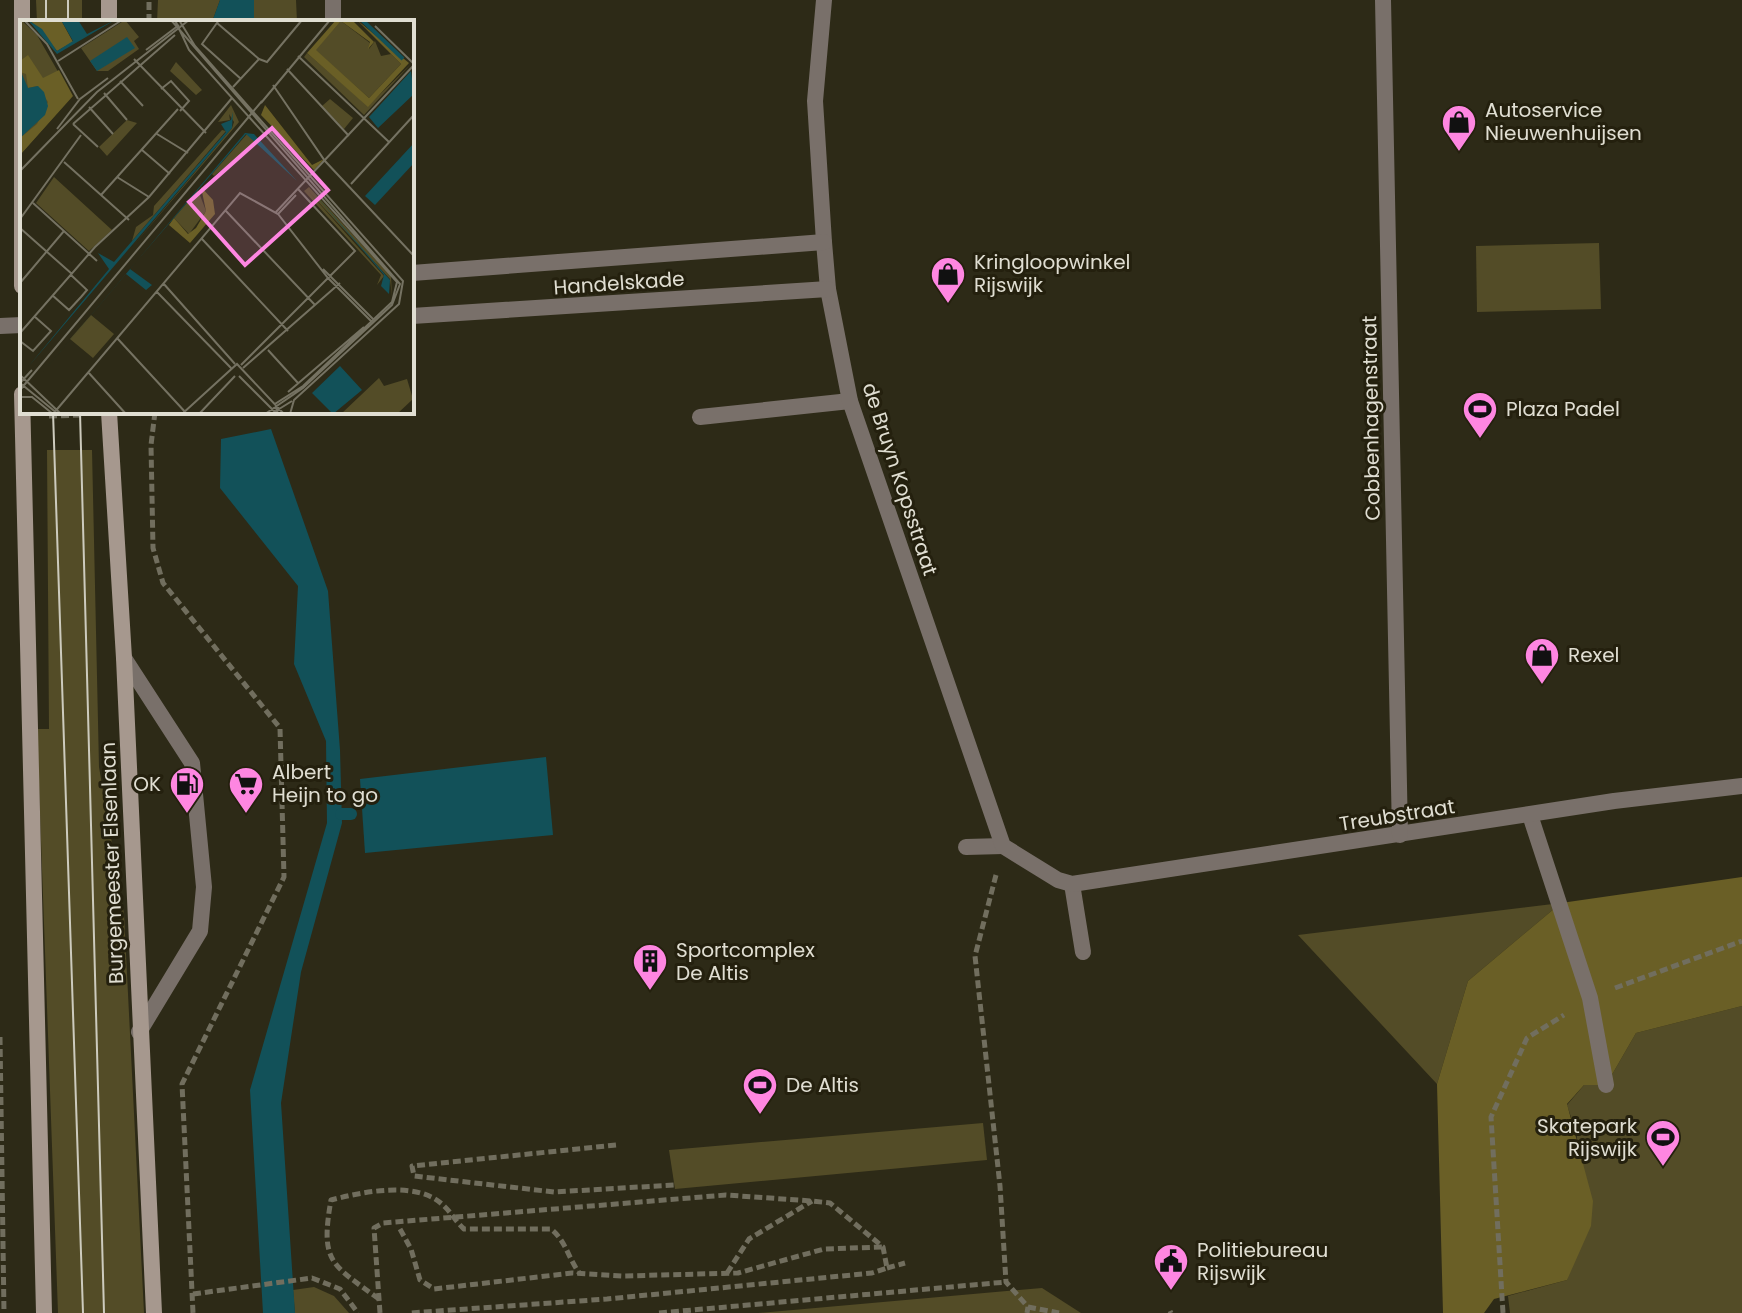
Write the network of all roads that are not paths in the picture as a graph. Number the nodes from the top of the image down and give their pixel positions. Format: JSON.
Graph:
{"nodes":[{"id":1,"x":824,"y":0,"type":"edge"},
{"id":2,"x":1383,"y":0,"type":"edge"},
{"id":3,"x":824,"y":242,"type":"junction"},
{"id":4,"x":414,"y":273,"type":"edge"},
{"id":5,"x":828,"y":289,"type":"junction"},
{"id":6,"x":414,"y":316,"type":"edge"},
{"id":7,"x":20,"y":325,"type":"edge"},
{"id":8,"x":0,"y":326,"type":"edge"},
{"id":9,"x":850,"y":401,"type":"junction"},
{"id":10,"x":22,"y":414,"type":"edge"},
{"id":11,"x":109,"y":414,"type":"edge"},
{"id":12,"x":700,"y":417,"type":"dead end"},
{"id":13,"x":124,"y":658,"type":"junction"},
{"id":14,"x":1742,"y":786,"type":"edge"},
{"id":15,"x":1530,"y":815,"type":"junction"},
{"id":16,"x":1400,"y":835,"type":"junction"},
{"id":17,"x":1003,"y":846,"type":"junction"},
{"id":18,"x":966,"y":847,"type":"dead end"},
{"id":19,"x":1065,"y":882,"type":"junction"},
{"id":20,"x":1083,"y":952,"type":"dead end"},
{"id":21,"x":139,"y":1032,"type":"junction"},
{"id":22,"x":1606,"y":1085,"type":"dead end"},
{"id":23,"x":44,"y":1313,"type":"edge"},
{"id":24,"x":154,"y":1313,"type":"edge"}],
"edges":[{"from":1,"to":3,"type":"street","name":"de Bruyn Kopsstraat"},
{"from":2,"to":16,"type":"street","name":"Cobbenhagenstraat"},
{"from":3,"to":4,"type":"street","name":"Handelskade"},
{"from":3,"to":5,"type":"street","name":"de Bruyn Kopsstraat"},
{"from":5,"to":6,"type":"street","name":"Handelskade"},
{"from":5,"to":9,"type":"street","name":"de Bruyn Kopsstraat"},
{"from":7,"to":8,"type":"street"},
{"from":9,"to":12,"type":"street"},
{"from":9,"to":17,"type":"street","name":"de Bruyn Kopsstraat"},
{"from":10,"to":23,"type":"main road"},
{"from":11,"to":13,"type":"main road","name":"Burgemeester Elsenlaan"},
{"from":13,"to":21,"type":"main road","name":"Burgemeester Elsenlaan"},
{"from":13,"to":21,"type":"street"},
{"from":14,"to":15,"type":"street","name":"Treubstraat"},
{"from":15,"to":16,"type":"street","name":"Treubstraat"},
{"from":15,"to":22,"type":"street"},
{"from":16,"to":19,"type":"street","name":"Treubstraat"},
{"from":17,"to":18,"type":"street"},
{"from":17,"to":19,"type":"street"},
{"from":19,"to":20,"type":"street"},
{"from":21,"to":24,"type":"main road","name":"Burgemeester Elsenlaan"}]}
